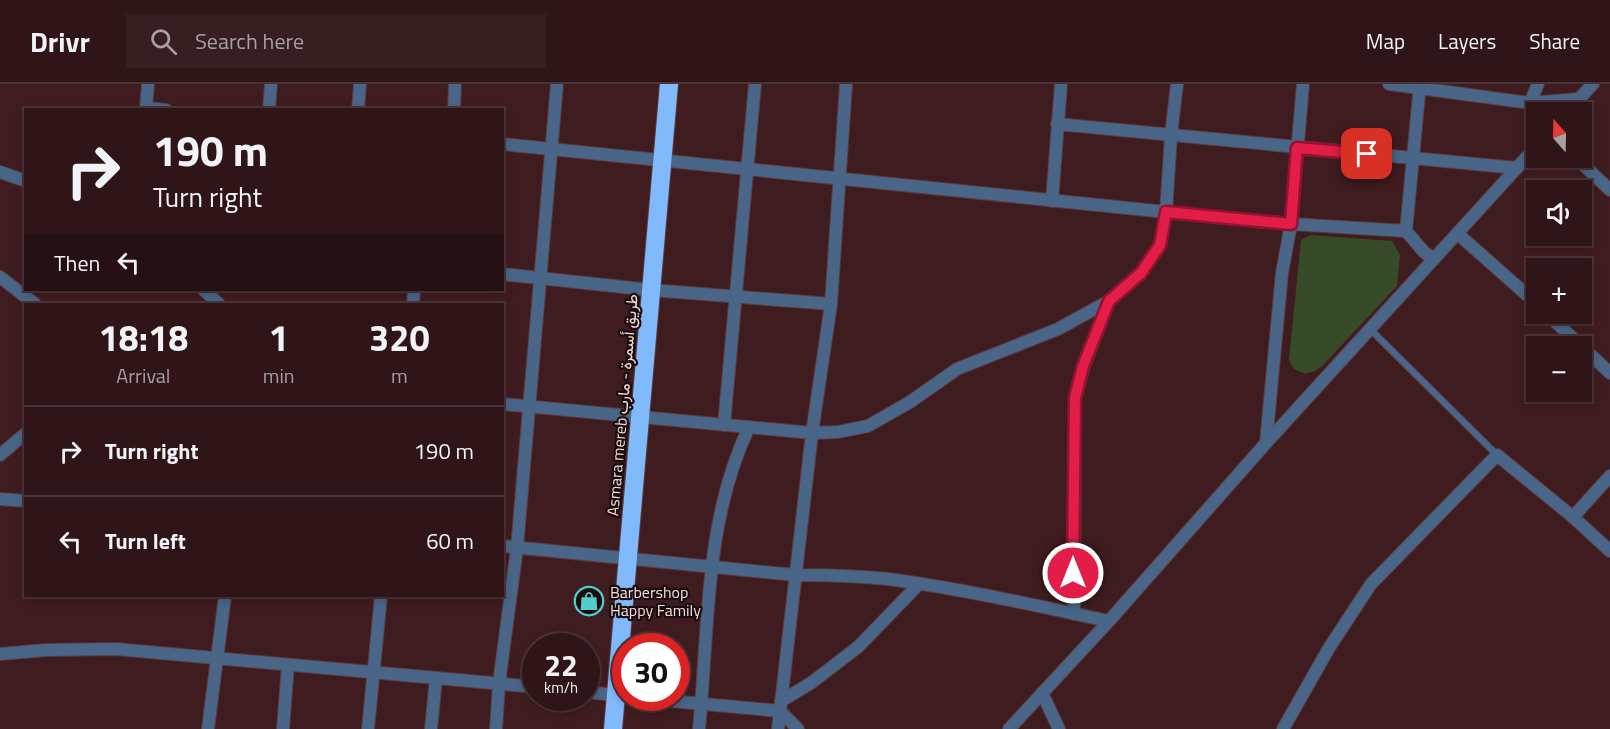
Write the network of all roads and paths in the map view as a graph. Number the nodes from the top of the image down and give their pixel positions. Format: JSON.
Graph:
{"nodes":[{"id":1,"x":148,"y":84,"type":"edge"},
{"id":2,"x":271,"y":84,"type":"edge"},
{"id":3,"x":360,"y":84,"type":"edge"},
{"id":4,"x":455,"y":84,"type":"edge"},
{"id":5,"x":557,"y":84,"type":"edge"},
{"id":6,"x":669,"y":84,"type":"edge"},
{"id":7,"x":755,"y":84,"type":"edge"},
{"id":8,"x":846,"y":84,"type":"edge"},
{"id":9,"x":1061,"y":84,"type":"edge"},
{"id":10,"x":1177,"y":84,"type":"edge"},
{"id":11,"x":1303,"y":84,"type":"edge"},
{"id":12,"x":1389,"y":84,"type":"edge"},
{"id":13,"x":1538,"y":84,"type":"edge"},
{"id":14,"x":1593,"y":84,"type":"edge"},
{"id":15,"x":1420,"y":86,"type":"edge"},
{"id":16,"x":1579,"y":99,"type":"junction"},
{"id":17,"x":1526,"y":102,"type":"edge"},
{"id":18,"x":1530,"y":102,"type":"edge"},
{"id":19,"x":1542,"y":102,"type":"edge"},
{"id":20,"x":1576,"y":102,"type":"edge"},
{"id":21,"x":146,"y":108,"type":"edge"},
{"id":22,"x":268,"y":108,"type":"edge"},
{"id":23,"x":358,"y":108,"type":"edge"},
{"id":24,"x":454,"y":108,"type":"edge"},
{"id":25,"x":1057,"y":124,"type":"junction"},
{"id":26,"x":1171,"y":135,"type":"junction"},
{"id":27,"x":504,"y":144,"type":"edge"},
{"id":28,"x":1297,"y":148,"type":"junction"},
{"id":29,"x":552,"y":149,"type":"junction"},
{"id":30,"x":1526,"y":158,"type":"edge"},
{"id":31,"x":1413,"y":159,"type":"junction"},
{"id":32,"x":663,"y":161,"type":"junction"},
{"id":33,"x":747,"y":168,"type":"junction"},
{"id":34,"x":1517,"y":168,"type":"junction"},
{"id":35,"x":1587,"y":168,"type":"edge"},
{"id":36,"x":0,"y":172,"type":"edge"},
{"id":37,"x":839,"y":178,"type":"junction"},
{"id":38,"x":24,"y":180,"type":"edge"},
{"id":39,"x":1610,"y":190,"type":"edge"},
{"id":40,"x":1052,"y":201,"type":"junction"},
{"id":41,"x":1166,"y":212,"type":"junction"},
{"id":42,"x":1291,"y":224,"type":"junction"},
{"id":43,"x":1406,"y":231,"type":"junction"},
{"id":44,"x":1458,"y":234,"type":"junction"},
{"id":45,"x":1434,"y":259,"type":"junction"},
{"id":46,"x":504,"y":274,"type":"edge"},
{"id":47,"x":0,"y":277,"type":"edge"},
{"id":48,"x":540,"y":277,"type":"junction"},
{"id":49,"x":651,"y":290,"type":"junction"},
{"id":50,"x":205,"y":291,"type":"edge"},
{"id":51,"x":1526,"y":294,"type":"edge"},
{"id":52,"x":736,"y":296,"type":"junction"},
{"id":53,"x":1109,"y":301,"type":"junction"},
{"id":54,"x":34,"y":303,"type":"edge"},
{"id":55,"x":218,"y":303,"type":"edge"},
{"id":56,"x":831,"y":304,"type":"junction"},
{"id":57,"x":1558,"y":324,"type":"edge"},
{"id":58,"x":1370,"y":329,"type":"junction"},
{"id":59,"x":1610,"y":373,"type":"edge"},
{"id":60,"x":504,"y":404,"type":"edge"},
{"id":61,"x":529,"y":407,"type":"junction"},
{"id":62,"x":640,"y":418,"type":"junction"},
{"id":63,"x":724,"y":425,"type":"junction"},
{"id":64,"x":749,"y":427,"type":"junction"},
{"id":65,"x":812,"y":433,"type":"junction"},
{"id":66,"x":24,"y":435,"type":"edge"},
{"id":67,"x":1266,"y":443,"type":"junction"},
{"id":68,"x":0,"y":455,"type":"edge"},
{"id":69,"x":1497,"y":455,"type":"junction"},
{"id":70,"x":1610,"y":477,"type":"edge"},
{"id":71,"x":0,"y":499,"type":"edge"},
{"id":72,"x":24,"y":501,"type":"edge"},
{"id":73,"x":1573,"y":517,"type":"junction"},
{"id":74,"x":504,"y":546,"type":"edge"},
{"id":75,"x":517,"y":548,"type":"junction"},
{"id":76,"x":1610,"y":551,"type":"edge"},
{"id":77,"x":628,"y":559,"type":"junction"},
{"id":78,"x":711,"y":568,"type":"junction"},
{"id":79,"x":795,"y":575,"type":"junction"},
{"id":80,"x":920,"y":584,"type":"junction"},
{"id":81,"x":225,"y":597,"type":"edge"},
{"id":82,"x":381,"y":597,"type":"edge"},
{"id":83,"x":1074,"y":614,"type":"junction"},
{"id":84,"x":1109,"y":621,"type":"junction"},
{"id":85,"x":624,"y":633,"type":"edge"},
{"id":86,"x":0,"y":654,"type":"edge"},
{"id":87,"x":218,"y":658,"type":"junction"},
{"id":88,"x":288,"y":665,"type":"junction"},
{"id":89,"x":373,"y":673,"type":"junction"},
{"id":90,"x":436,"y":678,"type":"junction"},
{"id":91,"x":499,"y":683,"type":"junction"},
{"id":92,"x":522,"y":685,"type":"edge"},
{"id":93,"x":1042,"y":693,"type":"junction"},
{"id":94,"x":690,"y":703,"type":"edge"},
{"id":95,"x":702,"y":704,"type":"junction"},
{"id":96,"x":780,"y":706,"type":"junction"},
{"id":97,"x":617,"y":711,"type":"edge"},
{"id":98,"x":208,"y":729,"type":"edge"},
{"id":99,"x":283,"y":729,"type":"edge"},
{"id":100,"x":368,"y":729,"type":"edge"},
{"id":101,"x":431,"y":729,"type":"edge"},
{"id":102,"x":496,"y":729,"type":"edge"},
{"id":103,"x":613,"y":729,"type":"edge"},
{"id":104,"x":699,"y":729,"type":"edge"},
{"id":105,"x":778,"y":729,"type":"edge"},
{"id":106,"x":798,"y":729,"type":"edge"},
{"id":107,"x":1009,"y":729,"type":"edge"},
{"id":108,"x":1059,"y":729,"type":"edge"},
{"id":109,"x":1283,"y":729,"type":"edge"}],
"edges":[{"from":1,"to":21,"type":"street"},
{"from":2,"to":22,"type":"street"},
{"from":3,"to":23,"type":"street"},
{"from":4,"to":24,"type":"street"},
{"from":5,"to":29,"type":"street"},
{"from":6,"to":32,"type":"highway","name":"Asmara mereb طريق أسمرة - مارب"},
{"from":7,"to":33,"type":"street"},
{"from":8,"to":37,"type":"street"},
{"from":9,"to":25,"type":"street"},
{"from":10,"to":26,"type":"street"},
{"from":11,"to":28,"type":"street"},
{"from":12,"to":15,"type":"street"},
{"from":13,"to":18,"type":"street"},
{"from":14,"to":16,"type":"street"},
{"from":15,"to":17,"type":"street"},
{"from":15,"to":31,"type":"street"},
{"from":16,"to":19,"type":"street"},
{"from":16,"to":20,"type":"street"},
{"from":25,"to":26,"type":"street"},
{"from":25,"to":40,"type":"street"},
{"from":26,"to":28,"type":"street"},
{"from":26,"to":41,"type":"street"},
{"from":27,"to":29,"type":"street"},
{"from":28,"to":31,"type":"street"},
{"from":28,"to":42,"type":"street"},
{"from":29,"to":32,"type":"street"},
{"from":29,"to":48,"type":"street"},
{"from":30,"to":34,"type":"street"},
{"from":31,"to":34,"type":"street"},
{"from":31,"to":43,"type":"street"},
{"from":32,"to":33,"type":"street"},
{"from":32,"to":49,"type":"highway","name":"Asmara mereb طريق أسمرة - مارب"},
{"from":33,"to":37,"type":"street"},
{"from":33,"to":52,"type":"street"},
{"from":34,"to":44,"type":"street"},
{"from":35,"to":39,"type":"street"},
{"from":36,"to":38,"type":"street"},
{"from":37,"to":40,"type":"street"},
{"from":37,"to":56,"type":"street"},
{"from":40,"to":41,"type":"street"},
{"from":41,"to":42,"type":"street"},
{"from":41,"to":53,"type":"street"},
{"from":42,"to":43,"type":"street"},
{"from":42,"to":67,"type":"street"},
{"from":43,"to":45,"type":"street"},
{"from":44,"to":45,"type":"street"},
{"from":44,"to":51,"type":"street"},
{"from":45,"to":58,"type":"street"},
{"from":46,"to":48,"type":"street"},
{"from":47,"to":54,"type":"street"},
{"from":48,"to":49,"type":"street"},
{"from":48,"to":61,"type":"street"},
{"from":49,"to":52,"type":"street"},
{"from":49,"to":62,"type":"highway","name":"Asmara mereb طريق أسمرة - مارب"},
{"from":50,"to":55,"type":"street"},
{"from":52,"to":56,"type":"street"},
{"from":52,"to":63,"type":"street"},
{"from":53,"to":65,"type":"street"},
{"from":53,"to":83,"type":"street"},
{"from":56,"to":65,"type":"street"},
{"from":57,"to":59,"type":"street"},
{"from":58,"to":67,"type":"street"},
{"from":58,"to":69,"type":"lane"},
{"from":60,"to":61,"type":"street"},
{"from":61,"to":62,"type":"street"},
{"from":61,"to":75,"type":"street"},
{"from":62,"to":63,"type":"street"},
{"from":62,"to":77,"type":"highway","name":"Asmara mereb طريق أسمرة - مارب"},
{"from":63,"to":64,"type":"street"},
{"from":64,"to":65,"type":"street"},
{"from":64,"to":78,"type":"street"},
{"from":65,"to":79,"type":"street"},
{"from":66,"to":68,"type":"street"},
{"from":67,"to":84,"type":"street"},
{"from":69,"to":73,"type":"street"},
{"from":69,"to":109,"type":"street"},
{"from":70,"to":73,"type":"street"},
{"from":71,"to":72,"type":"street"},
{"from":73,"to":76,"type":"street"},
{"from":74,"to":75,"type":"street"},
{"from":75,"to":77,"type":"street"},
{"from":75,"to":91,"type":"street"},
{"from":77,"to":78,"type":"street"},
{"from":77,"to":85,"type":"highway","name":"Asmara mereb طريق أسمرة - مارب"},
{"from":78,"to":79,"type":"street"},
{"from":78,"to":95,"type":"street"},
{"from":79,"to":80,"type":"street"},
{"from":79,"to":96,"type":"street"},
{"from":80,"to":83,"type":"street"},
{"from":80,"to":96,"type":"street"},
{"from":81,"to":87,"type":"street"},
{"from":82,"to":89,"type":"street"},
{"from":83,"to":84,"type":"street"},
{"from":84,"to":93,"type":"street"},
{"from":86,"to":87,"type":"street"},
{"from":87,"to":88,"type":"street"},
{"from":87,"to":98,"type":"street"},
{"from":88,"to":89,"type":"street"},
{"from":88,"to":99,"type":"street"},
{"from":89,"to":90,"type":"street"},
{"from":89,"to":100,"type":"street"},
{"from":90,"to":91,"type":"street"},
{"from":90,"to":101,"type":"street"},
{"from":91,"to":92,"type":"street"},
{"from":91,"to":102,"type":"street"},
{"from":93,"to":107,"type":"street"},
{"from":93,"to":108,"type":"street"},
{"from":94,"to":95,"type":"street"},
{"from":95,"to":96,"type":"street"},
{"from":95,"to":104,"type":"street"},
{"from":96,"to":105,"type":"street"},
{"from":96,"to":106,"type":"street"},
{"from":97,"to":103,"type":"highway","name":"Asmara mereb طريق أسمرة - مارب"}]}
